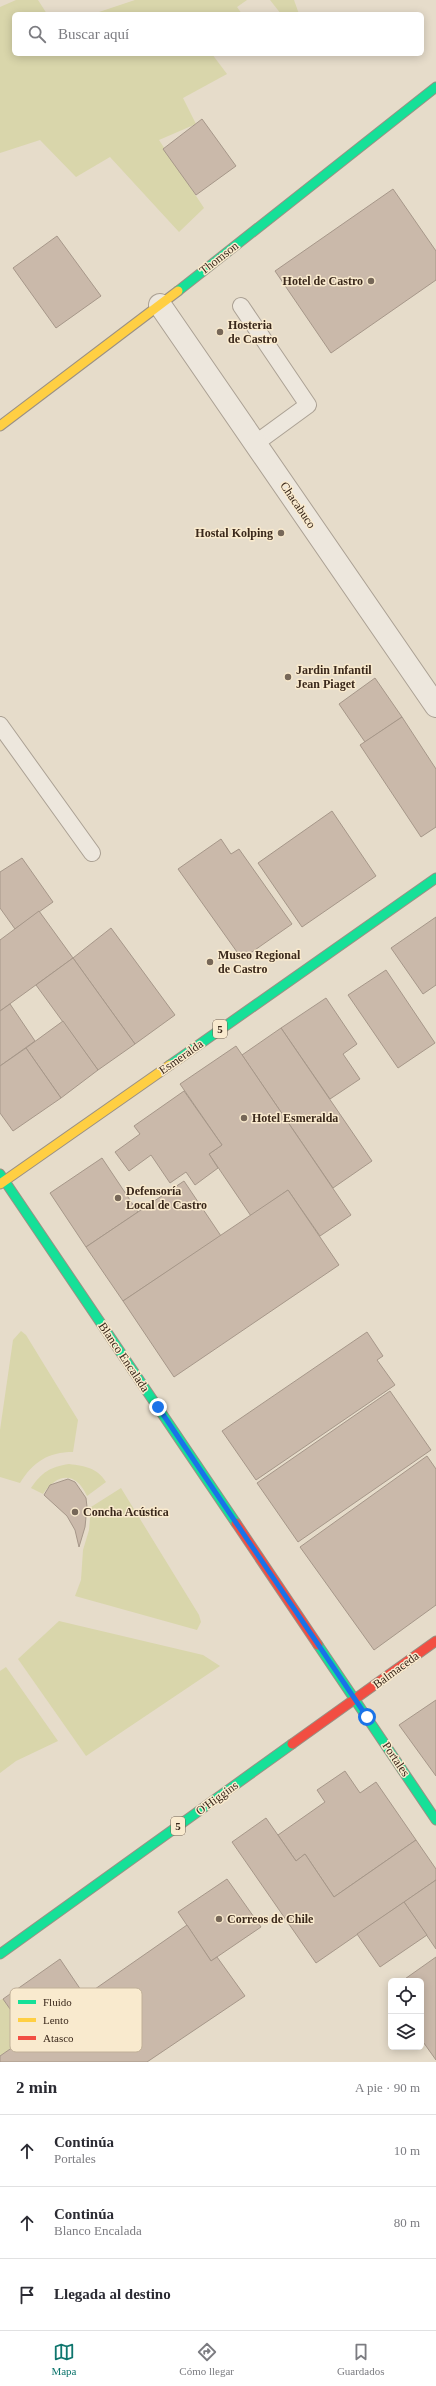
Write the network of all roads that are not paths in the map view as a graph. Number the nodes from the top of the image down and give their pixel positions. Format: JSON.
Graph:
{"nodes":[{"id":1,"x":436,"y":87,"type":"edge"},
{"id":2,"x":160,"y":305,"type":"junction"},
{"id":3,"x":241,"y":306,"type":"dead end"},
{"id":4,"x":0,"y":426,"type":"edge"},
{"id":5,"x":256,"y":443,"type":"junction"},
{"id":6,"x":436,"y":706,"type":"edge"},
{"id":7,"x":0,"y":725,"type":"edge"},
{"id":8,"x":92,"y":853,"type":"dead end"},
{"id":9,"x":436,"y":878,"type":"edge"},
{"id":10,"x":2,"y":1180,"type":"edge"},
{"id":11,"x":436,"y":1641,"type":"edge"},
{"id":12,"x":355,"y":1699,"type":"junction"},
{"id":13,"x":436,"y":1820,"type":"edge"},
{"id":14,"x":0,"y":1954,"type":"edge"}],
"edges":[{"from":1,"to":2,"type":"main road","name":"Thomson"},
{"from":2,"to":4,"type":"main road","name":"Thomson"},
{"from":2,"to":5,"type":"street","name":"Chacabuco"},
{"from":3,"to":5,"type":"lane"},
{"from":5,"to":6,"type":"street","name":"Chacabuco"},
{"from":7,"to":8,"type":"lane"},
{"from":9,"to":10,"type":"main road","name":"Esmeralda","number":"5"},
{"from":10,"to":12,"type":"main road","name":"Blanco Encalada"},
{"from":11,"to":12,"type":"main road","name":"Balmaceda","number":"5"},
{"from":12,"to":13,"type":"main road","name":"Portales"},
{"from":12,"to":14,"type":"main road","name":"O'Higgins","number":"5"}]}
